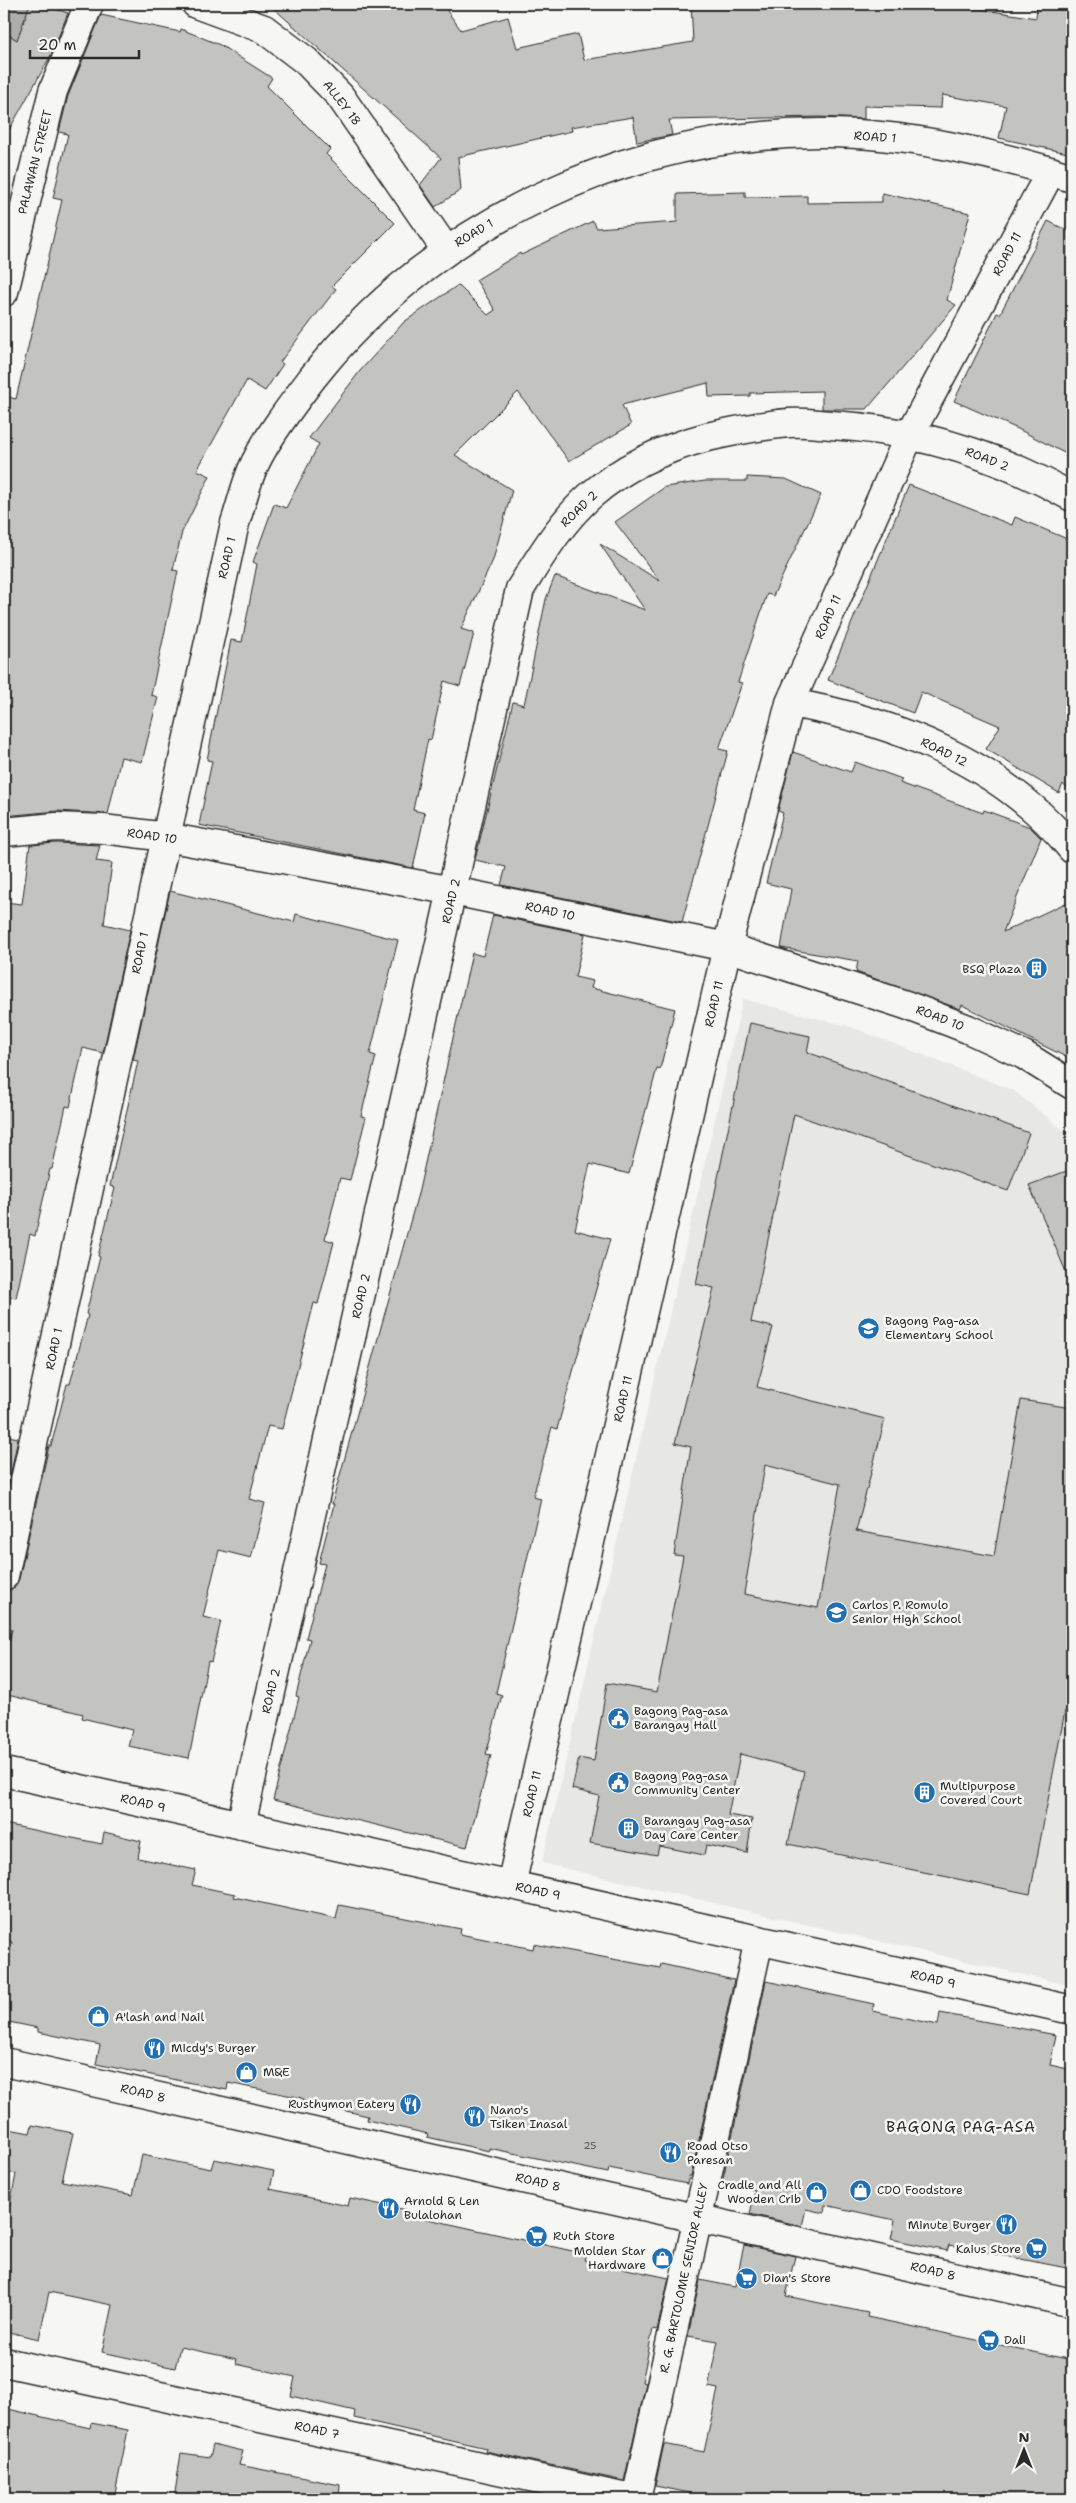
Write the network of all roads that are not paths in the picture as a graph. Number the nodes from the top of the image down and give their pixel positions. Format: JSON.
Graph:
{"nodes":[{"id":1,"x":89,"y":4,"type":"edge"},
{"id":2,"x":196,"y":4,"type":"edge"},
{"id":3,"x":1062,"y":175,"type":"edge"},
{"id":4,"x":446,"y":250,"type":"junction"},
{"id":5,"x":4,"y":292,"type":"edge"},
{"id":6,"x":910,"y":434,"type":"junction"},
{"id":7,"x":1072,"y":497,"type":"edge"},
{"id":8,"x":790,"y":703,"type":"junction"},
{"id":9,"x":4,"y":832,"type":"edge"},
{"id":10,"x":166,"y":837,"type":"junction"},
{"id":11,"x":1072,"y":849,"type":"edge"},
{"id":12,"x":453,"y":891,"type":"junction"},
{"id":13,"x":727,"y":947,"type":"junction"},
{"id":14,"x":1072,"y":1085,"type":"edge"},
{"id":15,"x":4,"y":1576,"type":"edge"},
{"id":16,"x":4,"y":1772,"type":"edge"},
{"id":17,"x":241,"y":1825,"type":"junction"},
{"id":18,"x":511,"y":1885,"type":"junction"},
{"id":19,"x":759,"y":1940,"type":"junction"},
{"id":20,"x":1072,"y":2010,"type":"edge"},
{"id":21,"x":4,"y":2062,"type":"edge"},
{"id":22,"x":697,"y":2218,"type":"junction"},
{"id":23,"x":1072,"y":2303,"type":"edge"},
{"id":24,"x":4,"y":2362,"type":"edge"},
{"id":25,"x":631,"y":2499,"type":"edge"},
{"id":26,"x":636,"y":2499,"type":"edge"}],
"edges":[{"from":1,"to":5,"type":"street","name":"PALAWAN STREET"},
{"from":2,"to":4,"type":"street","name":"ALLEY 18"},
{"from":3,"to":4,"type":"street","name":"ROAD 1"},
{"from":3,"to":6,"type":"street","name":"ROAD 11"},
{"from":4,"to":10,"type":"street","name":"ROAD 1"},
{"from":6,"to":7,"type":"street","name":"ROAD 2"},
{"from":6,"to":8,"type":"street","name":"ROAD 11"},
{"from":6,"to":12,"type":"street","name":"ROAD 2"},
{"from":8,"to":11,"type":"street","name":"ROAD 12"},
{"from":8,"to":13,"type":"street","name":"ROAD 11"},
{"from":9,"to":10,"type":"street","name":"ROAD 10"},
{"from":10,"to":12,"type":"street","name":"ROAD 10"},
{"from":10,"to":15,"type":"street","name":"ROAD 1"},
{"from":12,"to":13,"type":"street","name":"ROAD 10"},
{"from":12,"to":17,"type":"street","name":"ROAD 2"},
{"from":13,"to":14,"type":"street","name":"ROAD 10"},
{"from":13,"to":18,"type":"street","name":"ROAD 11"},
{"from":16,"to":17,"type":"street","name":"ROAD 9"},
{"from":17,"to":18,"type":"street","name":"ROAD 9"},
{"from":18,"to":19,"type":"street","name":"ROAD 9"},
{"from":19,"to":20,"type":"street","name":"ROAD 9"},
{"from":19,"to":22,"type":"street","name":"R. G. BARTOLOME SENIOR ALLEY"},
{"from":21,"to":22,"type":"street","name":"ROAD 8"},
{"from":22,"to":23,"type":"street","name":"ROAD 8"},
{"from":22,"to":26,"type":"street","name":"R. G. BARTOLOME SENIOR ALLEY"},
{"from":24,"to":25,"type":"street","name":"ROAD 7"}]}
